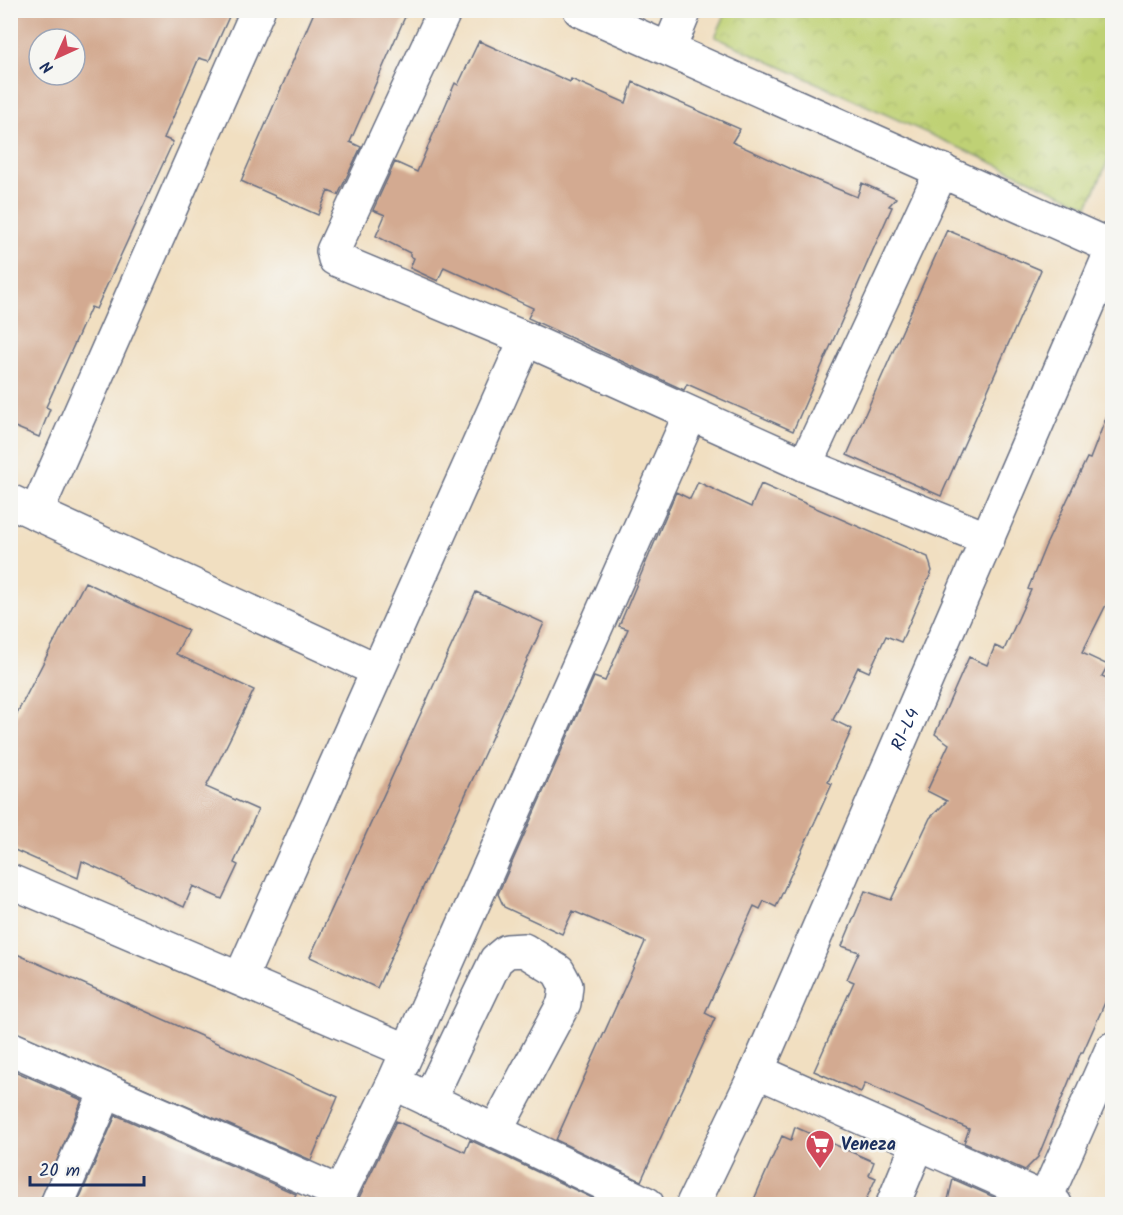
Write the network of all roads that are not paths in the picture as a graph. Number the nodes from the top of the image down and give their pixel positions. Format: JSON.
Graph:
{"nodes":[{"id":1,"x":258,"y":10,"type":"edge"},
{"id":2,"x":445,"y":10,"type":"edge"},
{"id":3,"x":580,"y":10,"type":"edge"},
{"id":4,"x":685,"y":10,"type":"edge"},
{"id":5,"x":669,"y":49,"type":"junction"},
{"id":6,"x":942,"y":170,"type":"junction"},
{"id":7,"x":1113,"y":248,"type":"edge"},
{"id":8,"x":526,"y":339,"type":"junction"},
{"id":9,"x":690,"y":415,"type":"junction"},
{"id":10,"x":805,"y":465,"type":"junction"},
{"id":11,"x":23,"y":507,"type":"edge"},
{"id":12,"x":988,"y":539,"type":"junction"},
{"id":13,"x":377,"y":670,"type":"junction"},
{"id":14,"x":10,"y":881,"type":"edge"},
{"id":15,"x":241,"y":977,"type":"junction"},
{"id":16,"x":10,"y":1048,"type":"edge"},
{"id":17,"x":1113,"y":1049,"type":"edge"},
{"id":18,"x":408,"y":1050,"type":"junction"},
{"id":19,"x":757,"y":1071,"type":"junction"},
{"id":20,"x":394,"y":1082,"type":"junction"},
{"id":21,"x":105,"y":1092,"type":"junction"},
{"id":22,"x":429,"y":1100,"type":"junction"},
{"id":23,"x":496,"y":1130,"type":"junction"},
{"id":24,"x":918,"y":1144,"type":"junction"},
{"id":25,"x":338,"y":1199,"type":"edge"},
{"id":26,"x":1049,"y":1202,"type":"edge"},
{"id":27,"x":57,"y":1204,"type":"edge"},
{"id":28,"x":647,"y":1204,"type":"edge"},
{"id":29,"x":693,"y":1204,"type":"edge"},
{"id":30,"x":893,"y":1204,"type":"edge"}],
"edges":[{"from":1,"to":11,"type":"street"},
{"from":2,"to":8,"type":"street"},
{"from":3,"to":5,"type":"street"},
{"from":4,"to":5,"type":"street"},
{"from":5,"to":6,"type":"street"},
{"from":6,"to":7,"type":"street"},
{"from":6,"to":10,"type":"street"},
{"from":7,"to":12,"type":"street","name":"R1-L4"},
{"from":8,"to":9,"type":"street"},
{"from":8,"to":13,"type":"street"},
{"from":9,"to":10,"type":"street"},
{"from":9,"to":18,"type":"street"},
{"from":10,"to":12,"type":"street"},
{"from":11,"to":13,"type":"street"},
{"from":12,"to":19,"type":"street","name":"R1-L4"},
{"from":13,"to":15,"type":"street"},
{"from":14,"to":15,"type":"street"},
{"from":15,"to":18,"type":"street"},
{"from":16,"to":21,"type":"street"},
{"from":17,"to":26,"type":"street"},
{"from":18,"to":20,"type":"street"},
{"from":19,"to":24,"type":"street"},
{"from":19,"to":29,"type":"street","name":"R1-L4"},
{"from":20,"to":22,"type":"street"},
{"from":20,"to":25,"type":"street"},
{"from":21,"to":25,"type":"street"},
{"from":21,"to":27,"type":"street"},
{"from":22,"to":23,"type":"street"},
{"from":22,"to":23,"type":"street"},
{"from":23,"to":28,"type":"street"},
{"from":24,"to":26,"type":"street"},
{"from":24,"to":30,"type":"street"}]}
